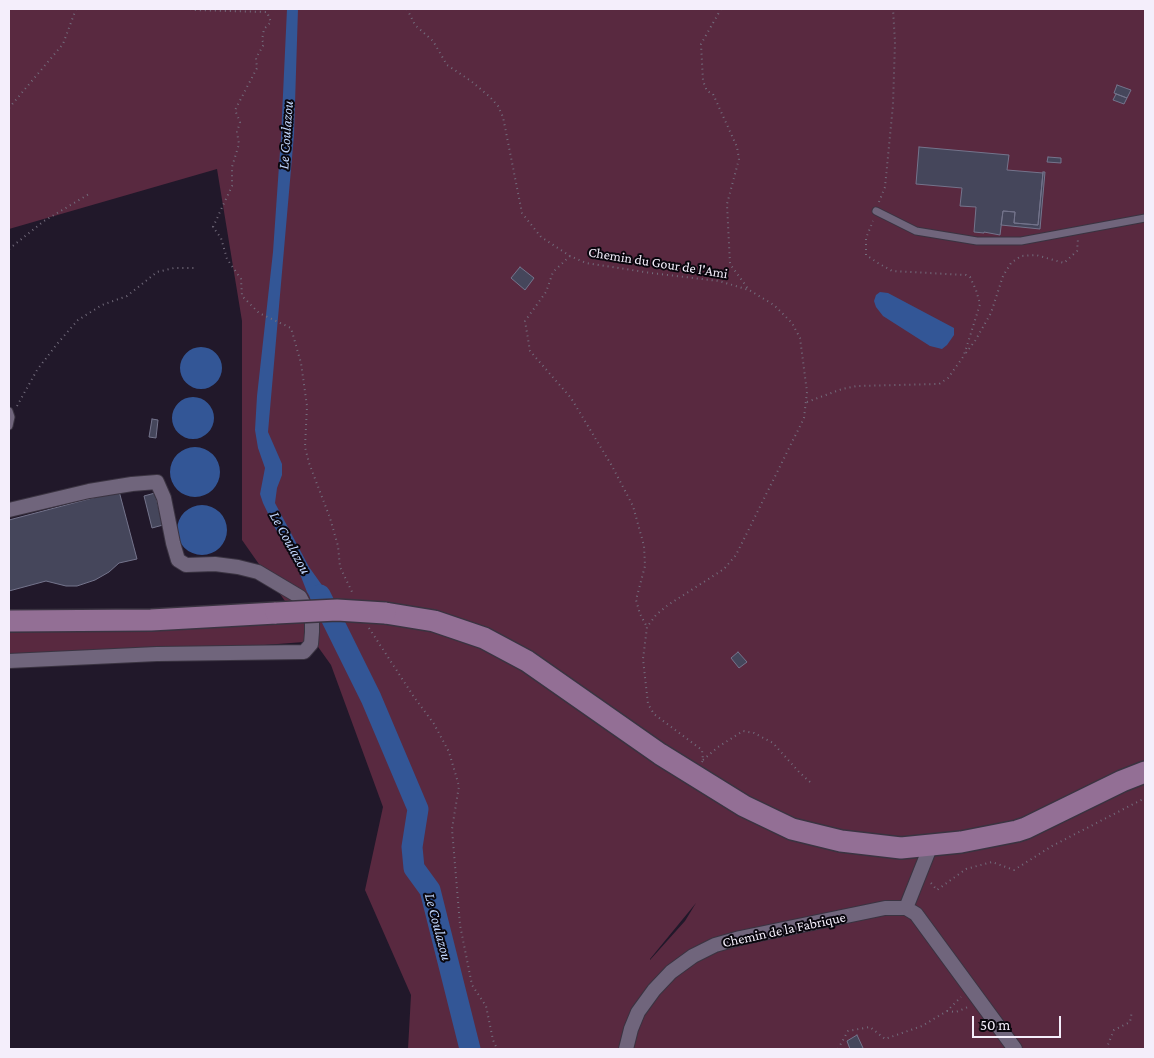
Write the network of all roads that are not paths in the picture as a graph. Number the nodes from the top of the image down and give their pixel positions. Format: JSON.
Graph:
{"nodes":[{"id":1,"x":876,"y":211,"type":"road end"},
{"id":2,"x":1145,"y":218,"type":"edge"},
{"id":3,"x":10,"y":414,"type":"edge"},
{"id":4,"x":9,"y":426,"type":"edge"},
{"id":5,"x":9,"y":510,"type":"edge"},
{"id":6,"x":9,"y":621,"type":"edge"},
{"id":7,"x":9,"y":661,"type":"edge"},
{"id":8,"x":1145,"y":772,"type":"edge"},
{"id":9,"x":931,"y":845,"type":"junction"},
{"id":10,"x":906,"y":908,"type":"junction"},
{"id":11,"x":626,"y":1049,"type":"edge"},
{"id":12,"x":1015,"y":1049,"type":"edge"}],
"edges":[{"from":1,"to":2,"type":"lane"},
{"from":3,"to":4,"type":"lane"},
{"from":5,"to":7,"type":"street"},
{"from":6,"to":9,"type":"main road","bridge":true},
{"from":8,"to":9,"type":"main road"},
{"from":9,"to":10,"type":"street"},
{"from":10,"to":11,"type":"street","name":"Chemin de la Fabrique"},
{"from":10,"to":12,"type":"street"}]}
